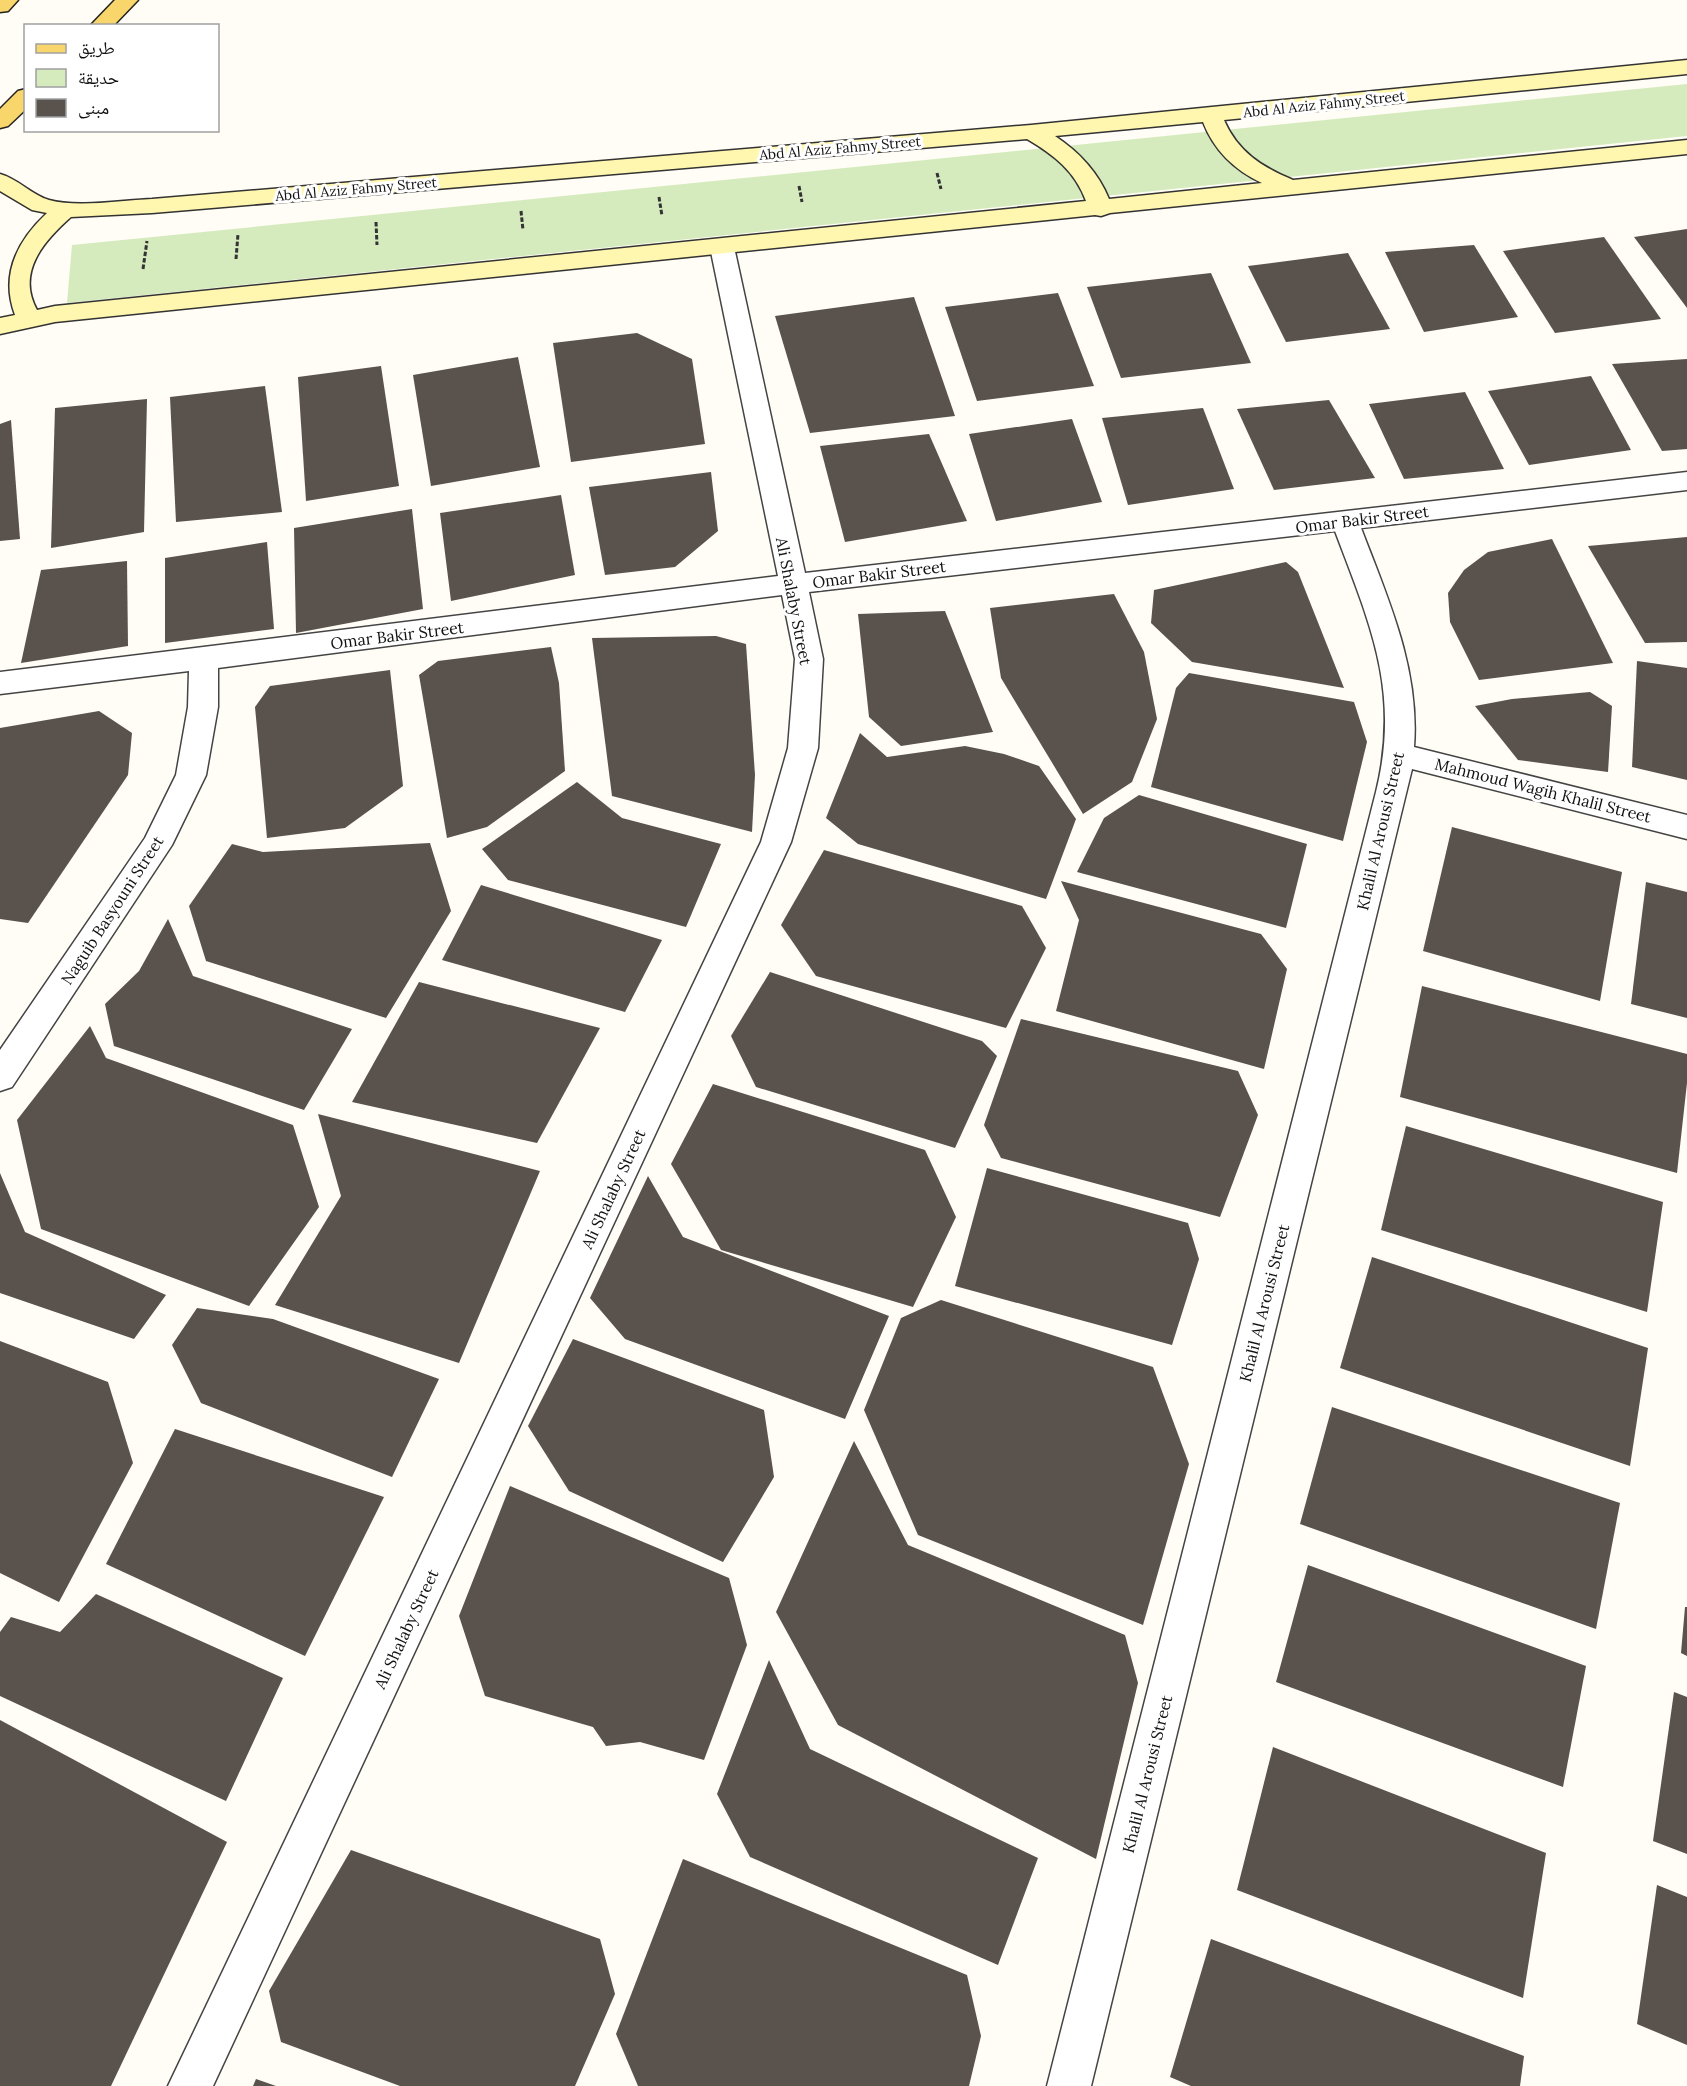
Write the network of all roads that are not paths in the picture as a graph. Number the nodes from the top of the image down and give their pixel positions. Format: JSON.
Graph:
{"nodes":[{"id":1,"x":7,"y":0,"type":"edge"},
{"id":2,"x":127,"y":0,"type":"edge"},
{"id":3,"x":0,"y":6,"type":"edge"},
{"id":4,"x":102,"y":24,"type":"edge"},
{"id":5,"x":1687,"y":67,"type":"edge"},
{"id":6,"x":24,"y":98,"type":"edge"},
{"id":7,"x":1211,"y":114,"type":"junction"},
{"id":8,"x":0,"y":121,"type":"edge"},
{"id":9,"x":1031,"y":132,"type":"junction"},
{"id":10,"x":1687,"y":147,"type":"edge"},
{"id":11,"x":0,"y":181,"type":"edge"},
{"id":12,"x":1292,"y":188,"type":"junction"},
{"id":13,"x":1101,"y":208,"type":"junction"},
{"id":14,"x":65,"y":210,"type":"junction"},
{"id":15,"x":722,"y":247,"type":"junction"},
{"id":16,"x":29,"y":318,"type":"junction"},
{"id":17,"x":0,"y":326,"type":"edge"},
{"id":18,"x":1687,"y":481,"type":"edge"},
{"id":19,"x":1345,"y":520,"type":"junction"},
{"id":20,"x":792,"y":584,"type":"junction"},
{"id":21,"x":204,"y":659,"type":"junction"},
{"id":22,"x":0,"y":683,"type":"edge"},
{"id":23,"x":1400,"y":754,"type":"junction"},
{"id":24,"x":1687,"y":827,"type":"edge"},
{"id":25,"x":0,"y":1077,"type":"edge"},
{"id":26,"x":190,"y":2086,"type":"edge"},
{"id":27,"x":1069,"y":2086,"type":"edge"}],
"edges":[{"from":1,"to":3,"type":"main road"},
{"from":2,"to":4,"type":"main road"},
{"from":5,"to":7,"type":"main road","name":"Abd Al Aziz Fahmy Street"},
{"from":6,"to":8,"type":"main road"},
{"from":7,"to":9,"type":"main road","name":"Abd Al Aziz Fahmy Street"},
{"from":7,"to":12,"type":"main road"},
{"from":9,"to":13,"type":"main road"},
{"from":9,"to":14,"type":"main road","name":"Abd Al Aziz Fahmy Street"},
{"from":10,"to":12,"type":"main road"},
{"from":11,"to":14,"type":"main road","name":"Abd Al Aziz Fahmy Street"},
{"from":12,"to":13,"type":"main road"},
{"from":13,"to":15,"type":"main road"},
{"from":14,"to":16,"type":"main road"},
{"from":15,"to":16,"type":"main road"},
{"from":15,"to":20,"type":"street","name":"Ali Shalaby Street"},
{"from":16,"to":17,"type":"main road"},
{"from":18,"to":19,"type":"street","name":"Omar Bakir Street"},
{"from":19,"to":20,"type":"street","name":"Omar Bakir Street"},
{"from":19,"to":23,"type":"street","name":"Khalil Al Arousi Street"},
{"from":20,"to":21,"type":"street","name":"Omar Bakir Street"},
{"from":20,"to":26,"type":"street","name":"Ali Shalaby Street"},
{"from":21,"to":22,"type":"street","name":"Omar Bakir Street"},
{"from":21,"to":25,"type":"street","name":"Naguib Basyouni Street"},
{"from":23,"to":24,"type":"street","name":"Mahmoud Wagih Khalil Street"},
{"from":23,"to":27,"type":"street","name":"Khalil Al Arousi Street"}]}
